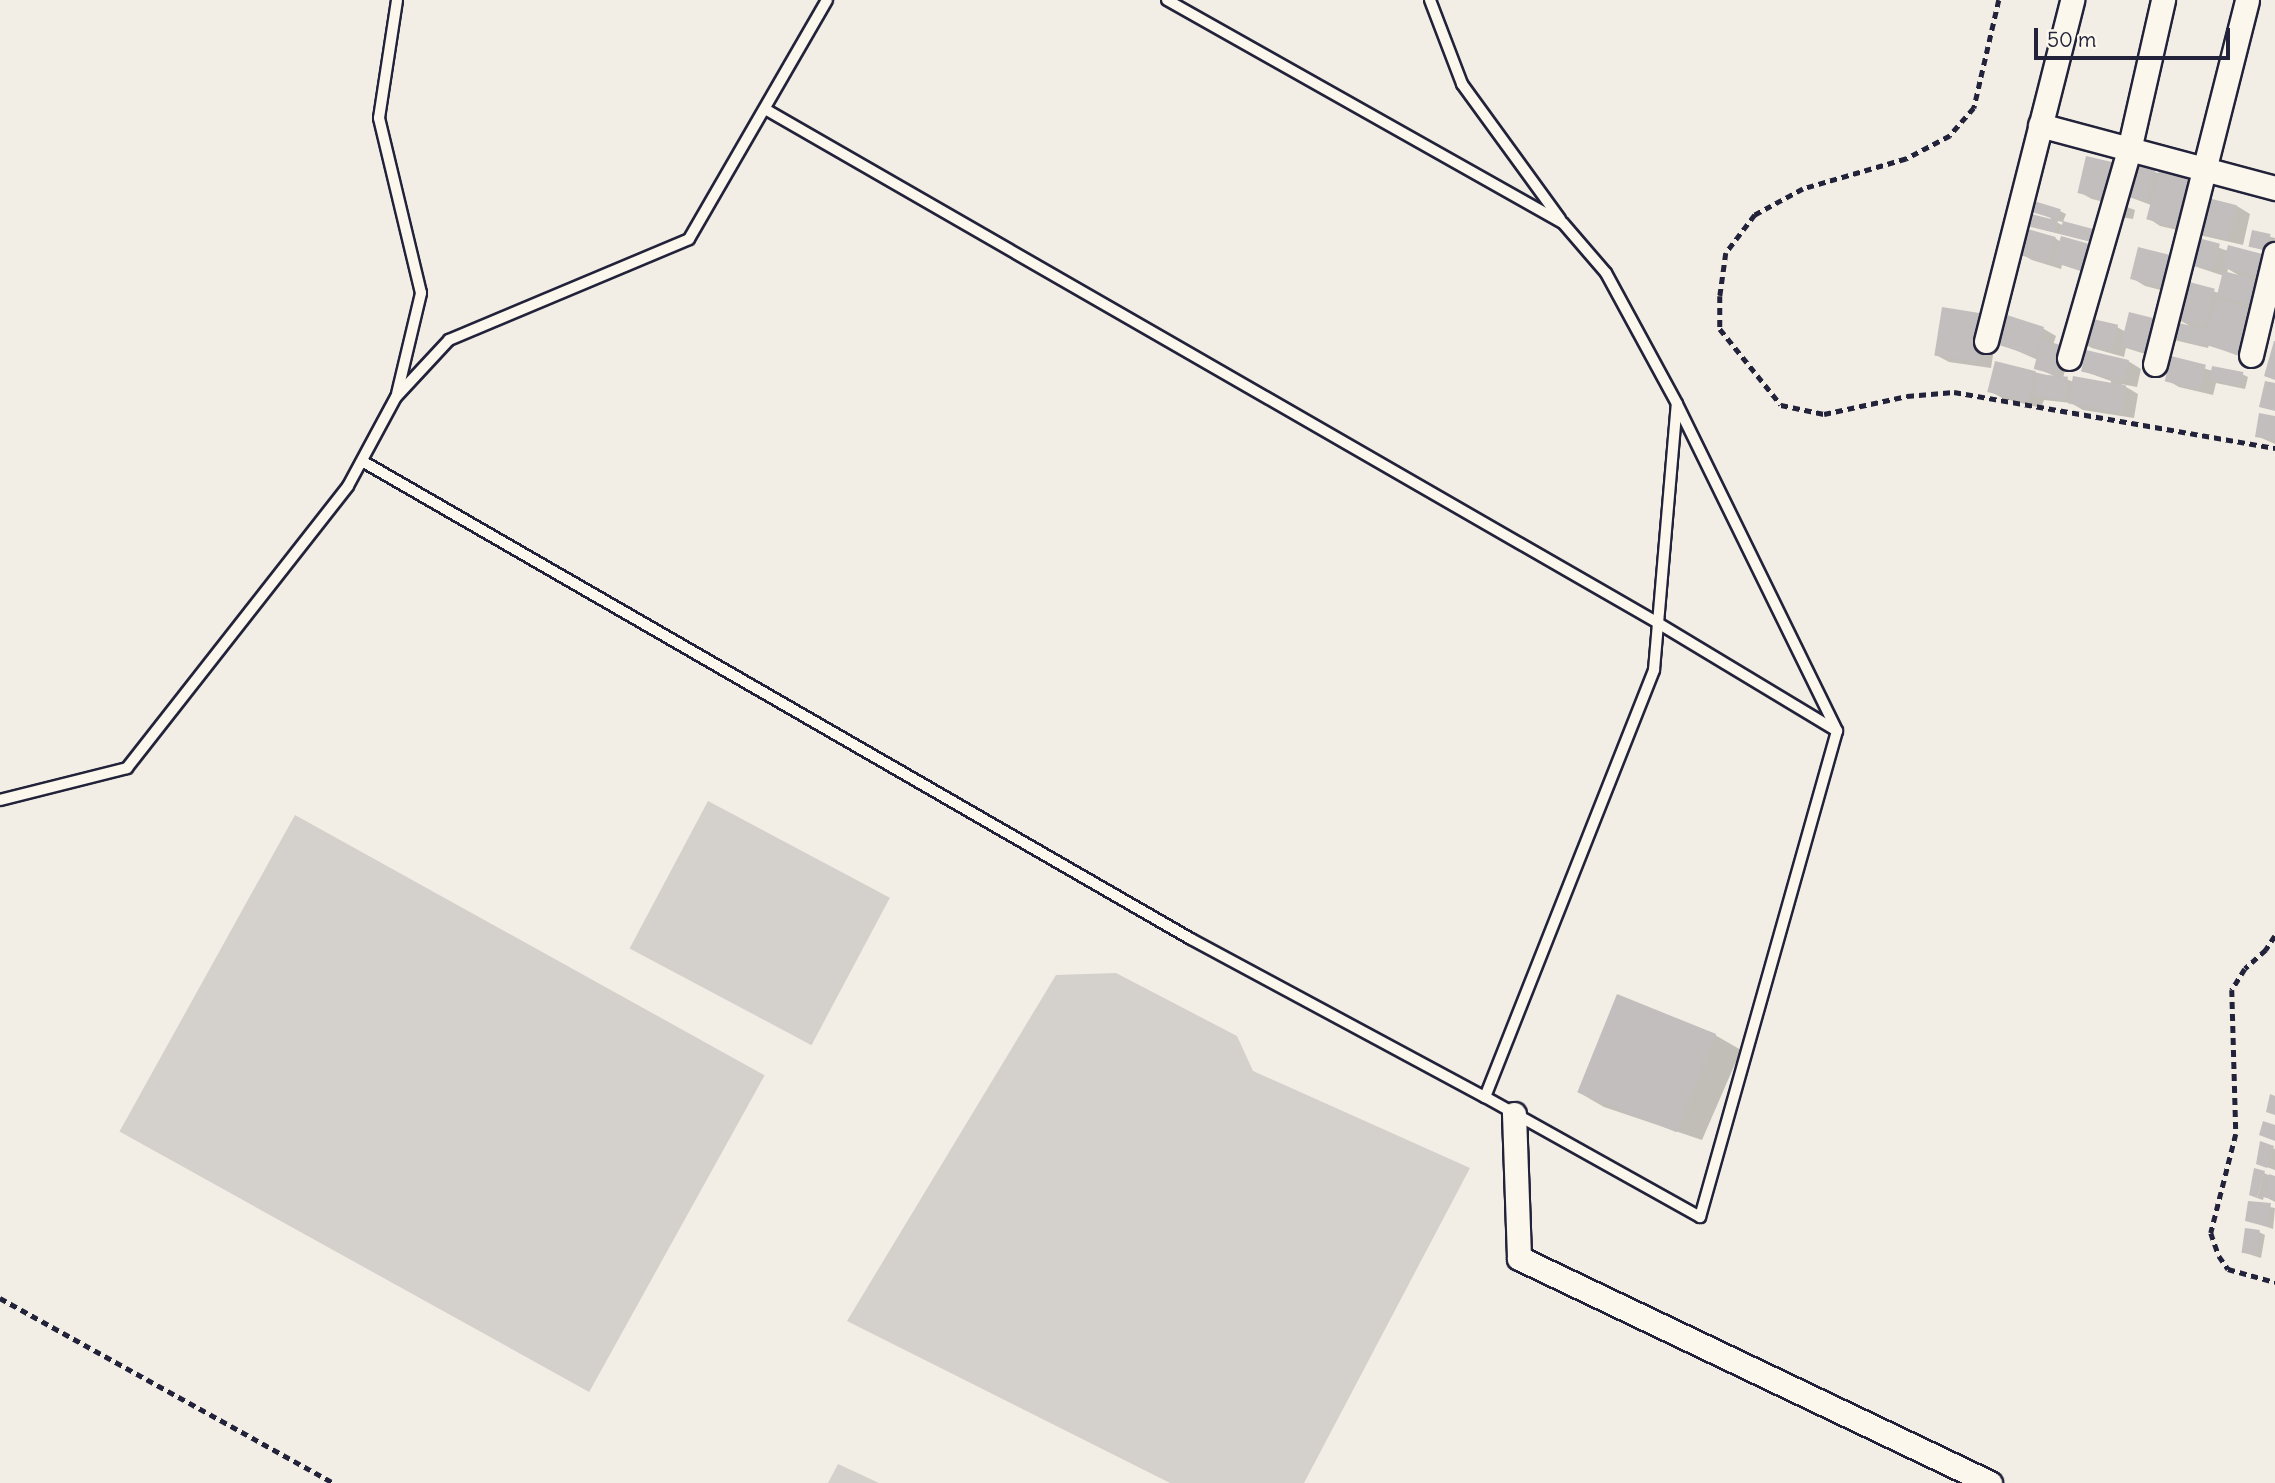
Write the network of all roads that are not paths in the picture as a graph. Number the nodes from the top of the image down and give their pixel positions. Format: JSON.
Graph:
{"nodes":[{"id":1,"x":397,"y":0,"type":"edge"},
{"id":2,"x":827,"y":0,"type":"edge"},
{"id":3,"x":1167,"y":0,"type":"edge"},
{"id":4,"x":1430,"y":0,"type":"edge"},
{"id":5,"x":2071,"y":0,"type":"edge"},
{"id":6,"x":2163,"y":0,"type":"edge"},
{"id":7,"x":2247,"y":0,"type":"edge"},
{"id":8,"x":1185,"y":5,"type":"edge"},
{"id":9,"x":765,"y":109,"type":"junction"},
{"id":10,"x":2040,"y":125,"type":"junction"},
{"id":11,"x":2129,"y":150,"type":"junction"},
{"id":12,"x":2203,"y":169,"type":"junction"},
{"id":13,"x":2275,"y":188,"type":"edge"},
{"id":14,"x":1563,"y":223,"type":"junction"},
{"id":15,"x":2275,"y":254,"type":"edge"},
{"id":16,"x":1986,"y":341,"type":"dead end"},
{"id":17,"x":2251,"y":355,"type":"dead end"},
{"id":18,"x":2069,"y":358,"type":"dead end"},
{"id":19,"x":2155,"y":364,"type":"dead end"},
{"id":20,"x":396,"y":397,"type":"junction"},
{"id":21,"x":1677,"y":404,"type":"junction"},
{"id":22,"x":362,"y":461,"type":"junction"},
{"id":23,"x":1658,"y":623,"type":"junction"},
{"id":24,"x":1837,"y":731,"type":"junction"},
{"id":25,"x":0,"y":800,"type":"edge"},
{"id":26,"x":1485,"y":1097,"type":"junction"},
{"id":27,"x":1514,"y":1114,"type":"junction"},
{"id":28,"x":1990,"y":1483,"type":"edge"}],
"edges":[{"from":1,"to":20,"type":"lane"},
{"from":2,"to":9,"type":"lane"},
{"from":3,"to":8,"type":"lane"},
{"from":4,"to":14,"type":"lane"},
{"from":5,"to":10,"type":"street"},
{"from":6,"to":11,"type":"street"},
{"from":7,"to":12,"type":"street"},
{"from":8,"to":14,"type":"lane"},
{"from":9,"to":20,"type":"lane"},
{"from":9,"to":23,"type":"lane"},
{"from":10,"to":11,"type":"street"},
{"from":10,"to":16,"type":"street"},
{"from":11,"to":12,"type":"street"},
{"from":11,"to":18,"type":"street"},
{"from":12,"to":13,"type":"street"},
{"from":12,"to":19,"type":"street"},
{"from":14,"to":21,"type":"lane"},
{"from":15,"to":17,"type":"street"},
{"from":20,"to":22,"type":"lane"},
{"from":21,"to":23,"type":"lane"},
{"from":21,"to":24,"type":"lane"},
{"from":22,"to":25,"type":"lane"},
{"from":22,"to":26,"type":"lane"},
{"from":23,"to":24,"type":"lane"},
{"from":23,"to":26,"type":"lane"},
{"from":24,"to":27,"type":"lane"},
{"from":26,"to":27,"type":"lane"},
{"from":27,"to":28,"type":"street"}]}
